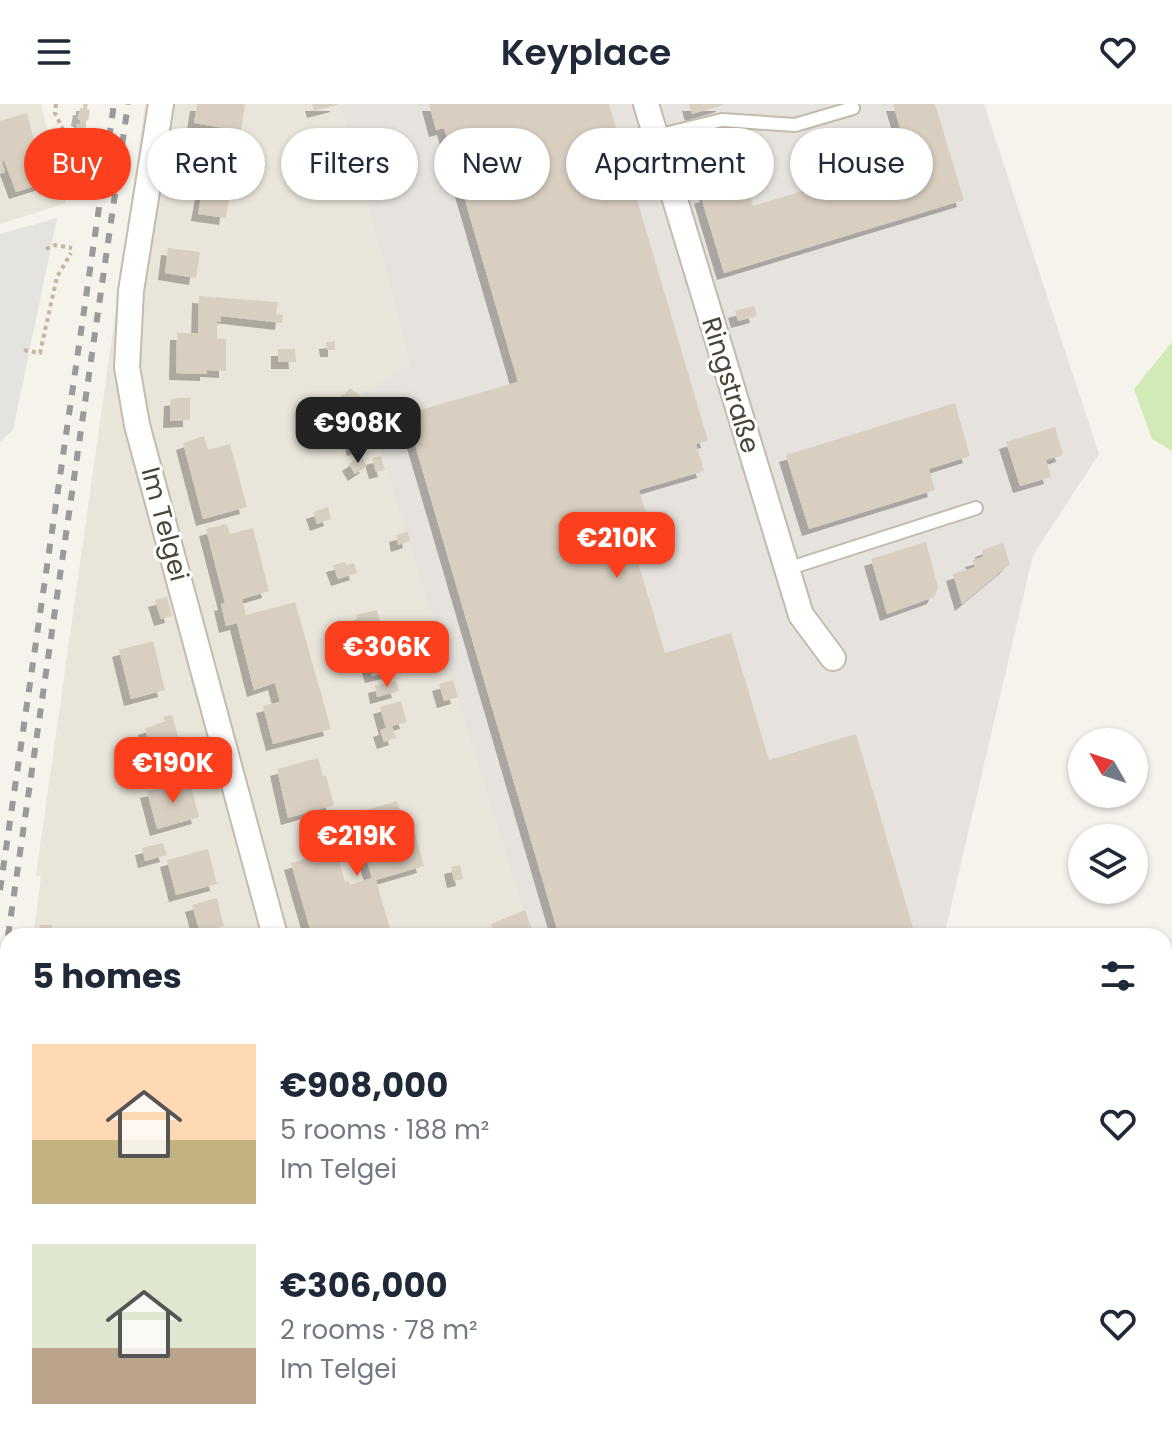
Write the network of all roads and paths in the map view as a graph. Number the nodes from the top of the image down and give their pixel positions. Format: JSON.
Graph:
{"nodes":[{"id":1,"x":56,"y":104,"type":"edge"},
{"id":2,"x":161,"y":104,"type":"edge"},
{"id":3,"x":646,"y":104,"type":"edge"},
{"id":4,"x":853,"y":108,"type":"dead end"},
{"id":5,"x":62,"y":128,"type":"edge"},
{"id":6,"x":654,"y":128,"type":"edge"},
{"id":7,"x":689,"y":128,"type":"edge"},
{"id":8,"x":675,"y":200,"type":"edge"},
{"id":9,"x":46,"y":249,"type":"dead end"},
{"id":10,"x":24,"y":350,"type":"dead end"},
{"id":11,"x":976,"y":508,"type":"dead end"},
{"id":12,"x":787,"y":569,"type":"junction"},
{"id":13,"x":833,"y":658,"type":"dead end"},
{"id":14,"x":273,"y":928,"type":"edge"}],
"edges":[{"from":1,"to":5,"type":"path"},
{"from":2,"to":14,"type":"street","name":"Im Telgei"},
{"from":3,"to":6,"type":"street","name":"Ringstraße"},
{"from":4,"to":7,"type":"lane"},
{"from":8,"to":12,"type":"street","name":"Ringstraße"},
{"from":9,"to":10,"type":"path"},
{"from":11,"to":12,"type":"lane"},
{"from":12,"to":13,"type":"street","name":"Ringstraße"}]}
